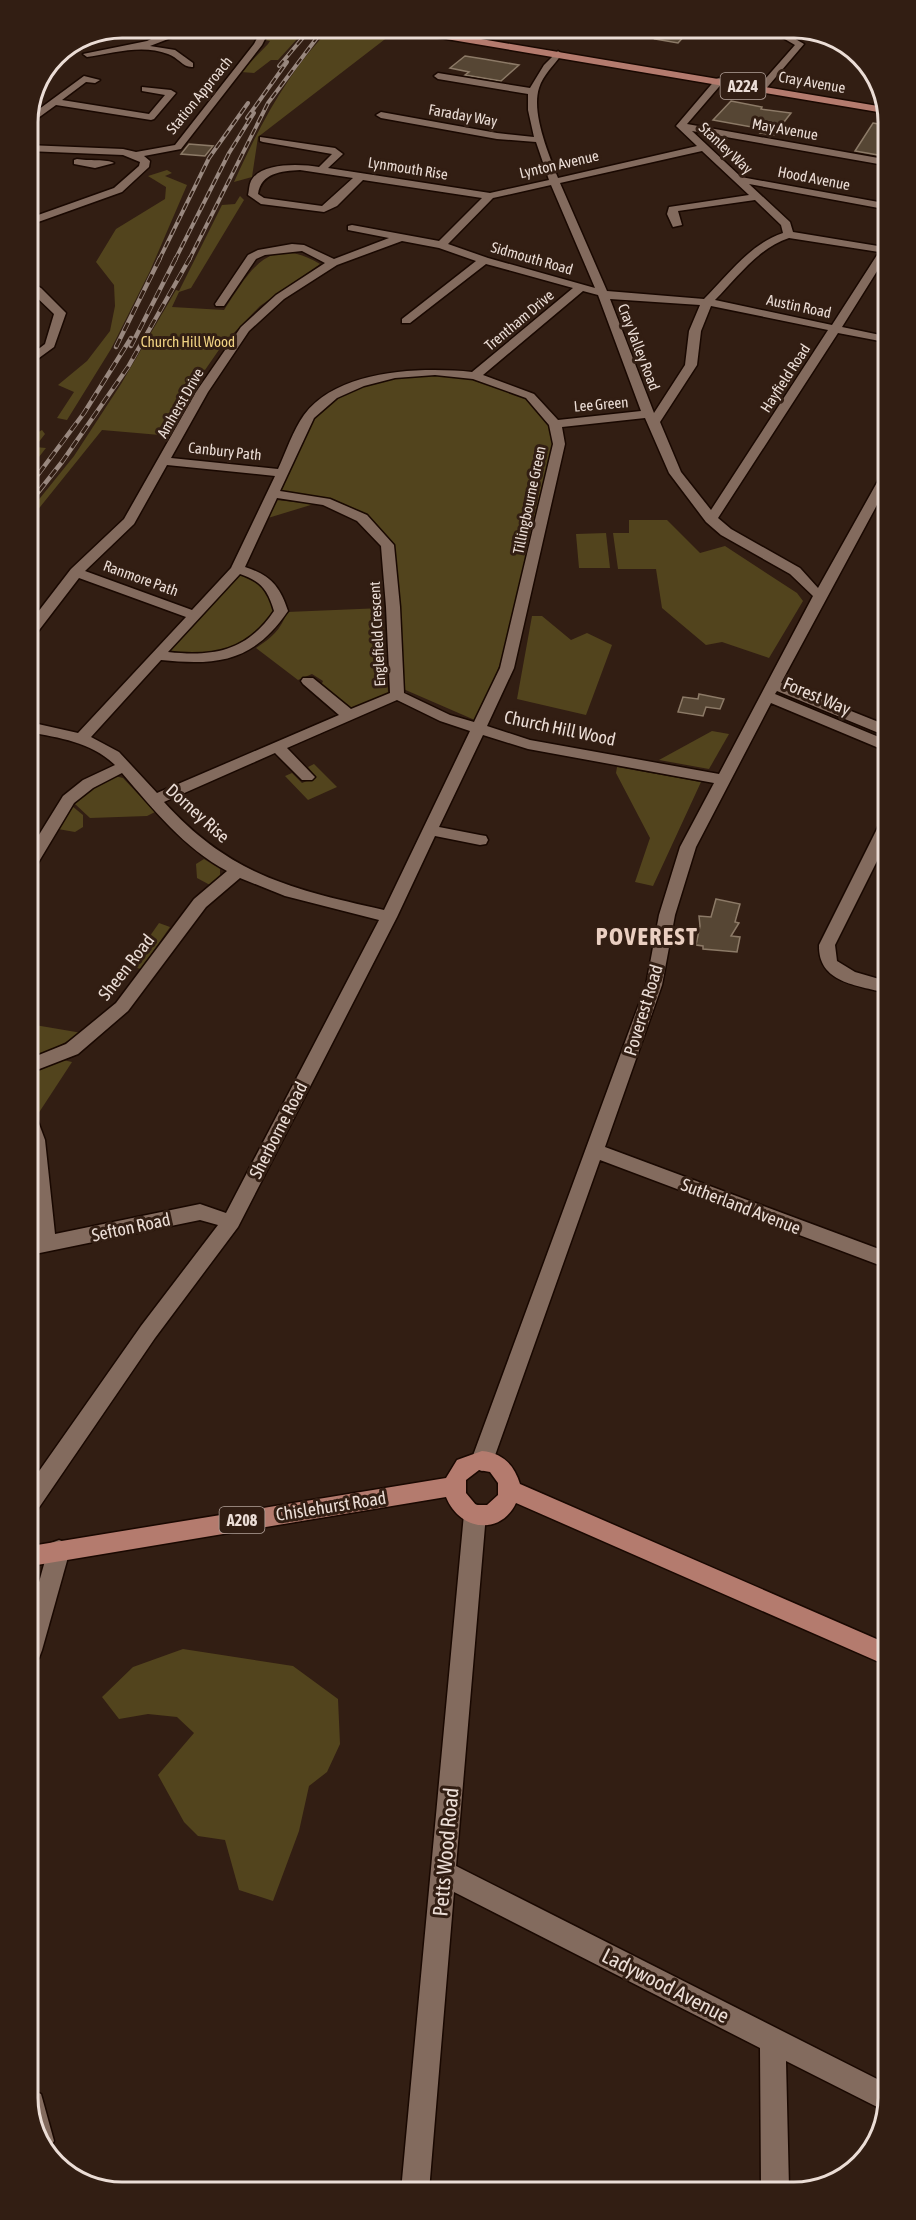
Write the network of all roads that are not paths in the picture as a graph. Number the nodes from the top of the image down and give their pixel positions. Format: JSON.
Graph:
{"nodes":[{"id":1,"x":166,"y":38,"type":"edge"},
{"id":2,"x":170,"y":38,"type":"edge"},
{"id":3,"x":261,"y":38,"type":"edge"},
{"id":4,"x":452,"y":38,"type":"edge"},
{"id":5,"x":789,"y":38,"type":"edge"},
{"id":6,"x":135,"y":46,"type":"junction"},
{"id":7,"x":172,"y":52,"type":"junction"},
{"id":8,"x":87,"y":54,"type":"dead end"},
{"id":9,"x":558,"y":54,"type":"junction"},
{"id":10,"x":190,"y":65,"type":"dead end"},
{"id":11,"x":438,"y":76,"type":"dead end"},
{"id":12,"x":95,"y":80,"type":"dead end"},
{"id":13,"x":719,"y":81,"type":"junction"},
{"id":14,"x":145,"y":89,"type":"dead end"},
{"id":15,"x":761,"y":89,"type":"junction"},
{"id":16,"x":533,"y":91,"type":"junction"},
{"id":17,"x":56,"y":102,"type":"junction"},
{"id":18,"x":877,"y":109,"type":"edge"},
{"id":19,"x":38,"y":115,"type":"edge"},
{"id":20,"x":381,"y":115,"type":"dead end"},
{"id":21,"x":681,"y":126,"type":"junction"},
{"id":22,"x":263,"y":139,"type":"dead end"},
{"id":23,"x":541,"y":140,"type":"junction"},
{"id":24,"x":38,"y":148,"type":"edge"},
{"id":25,"x":703,"y":148,"type":"junction"},
{"id":26,"x":72,"y":149,"type":"junction"},
{"id":27,"x":136,"y":155,"type":"junction"},
{"id":28,"x":878,"y":161,"type":"edge"},
{"id":29,"x":77,"y":162,"type":"dead end"},
{"id":30,"x":109,"y":163,"type":"junction"},
{"id":31,"x":121,"y":164,"type":"dead end"},
{"id":32,"x":132,"y":165,"type":"dead end"},
{"id":33,"x":144,"y":167,"type":"junction"},
{"id":34,"x":322,"y":169,"type":"junction"},
{"id":35,"x":362,"y":175,"type":"junction"},
{"id":36,"x":738,"y":179,"type":"junction"},
{"id":37,"x":555,"y":180,"type":"junction"},
{"id":38,"x":490,"y":196,"type":"junction"},
{"id":39,"x":756,"y":197,"type":"junction"},
{"id":40,"x":878,"y":205,"type":"edge"},
{"id":41,"x":38,"y":220,"type":"edge"},
{"id":42,"x":677,"y":225,"type":"dead end"},
{"id":43,"x":352,"y":228,"type":"dead end"},
{"id":44,"x":788,"y":235,"type":"junction"},
{"id":45,"x":402,"y":237,"type":"junction"},
{"id":46,"x":441,"y":245,"type":"junction"},
{"id":47,"x":878,"y":251,"type":"edge"},
{"id":48,"x":484,"y":260,"type":"junction"},
{"id":49,"x":878,"y":261,"type":"edge"},
{"id":50,"x":333,"y":263,"type":"junction"},
{"id":51,"x":581,"y":287,"type":"junction"},
{"id":52,"x":601,"y":291,"type":"junction"},
{"id":53,"x":38,"y":293,"type":"edge"},
{"id":54,"x":707,"y":302,"type":"junction"},
{"id":55,"x":220,"y":304,"type":"dead end"},
{"id":56,"x":406,"y":321,"type":"dead end"},
{"id":57,"x":835,"y":328,"type":"junction"},
{"id":58,"x":878,"y":337,"type":"edge"},
{"id":59,"x":38,"y":355,"type":"edge"},
{"id":60,"x":475,"y":376,"type":"junction"},
{"id":61,"x":651,"y":418,"type":"junction"},
{"id":62,"x":555,"y":424,"type":"junction"},
{"id":63,"x":164,"y":461,"type":"junction"},
{"id":64,"x":282,"y":473,"type":"junction"},
{"id":65,"x":878,"y":492,"type":"edge"},
{"id":66,"x":273,"y":494,"type":"junction"},
{"id":67,"x":711,"y":519,"type":"junction"},
{"id":68,"x":237,"y":569,"type":"junction"},
{"id":69,"x":76,"y":572,"type":"junction"},
{"id":70,"x":820,"y":596,"type":"junction"},
{"id":71,"x":194,"y":615,"type":"junction"},
{"id":72,"x":38,"y":622,"type":"edge"},
{"id":73,"x":158,"y":655,"type":"junction"},
{"id":74,"x":308,"y":681,"type":"dead end"},
{"id":75,"x":770,"y":690,"type":"junction"},
{"id":76,"x":397,"y":695,"type":"junction"},
{"id":77,"x":350,"y":716,"type":"junction"},
{"id":78,"x":878,"y":728,"type":"edge"},
{"id":79,"x":38,"y":729,"type":"edge"},
{"id":80,"x":478,"y":730,"type":"junction"},
{"id":81,"x":81,"y":738,"type":"junction"},
{"id":82,"x":878,"y":742,"type":"edge"},
{"id":83,"x":278,"y":747,"type":"junction"},
{"id":84,"x":124,"y":766,"type":"junction"},
{"id":85,"x":307,"y":777,"type":"dead end"},
{"id":86,"x":722,"y":780,"type":"junction"},
{"id":87,"x":154,"y":800,"type":"junction"},
{"id":88,"x":429,"y":830,"type":"junction"},
{"id":89,"x":480,"y":840,"type":"dead end"},
{"id":90,"x":38,"y":849,"type":"edge"},
{"id":91,"x":878,"y":857,"type":"edge"},
{"id":92,"x":238,"y":871,"type":"junction"},
{"id":93,"x":388,"y":917,"type":"junction"},
{"id":94,"x":878,"y":984,"type":"edge"},
{"id":95,"x":38,"y":1062,"type":"edge"},
{"id":96,"x":595,"y":1151,"type":"junction"},
{"id":97,"x":231,"y":1222,"type":"junction"},
{"id":98,"x":38,"y":1246,"type":"edge"},
{"id":99,"x":878,"y":1257,"type":"edge"},
{"id":100,"x":482,"y":1461,"type":"junction"},
{"id":101,"x":454,"y":1486,"type":"junction"},
{"id":102,"x":38,"y":1490,"type":"edge"},
{"id":103,"x":511,"y":1490,"type":"junction"},
{"id":104,"x":475,"y":1514,"type":"junction"},
{"id":105,"x":59,"y":1550,"type":"junction"},
{"id":106,"x":38,"y":1554,"type":"edge"},
{"id":107,"x":38,"y":1625,"type":"edge"},
{"id":108,"x":878,"y":1651,"type":"edge"},
{"id":109,"x":443,"y":1873,"type":"junction"},
{"id":110,"x":773,"y":2039,"type":"junction"},
{"id":111,"x":878,"y":2093,"type":"edge"},
{"id":112,"x":416,"y":2182,"type":"edge"},
{"id":113,"x":775,"y":2182,"type":"edge"}],
"edges":[{"from":1,"to":6,"type":"street"},
{"from":2,"to":7,"type":"street"},
{"from":3,"to":27,"type":"street","name":"Station Approach"},
{"from":4,"to":9,"type":"main road","name":"Cray Avenue","number":"A224"},
{"from":5,"to":15,"type":"street"},
{"from":6,"to":7,"type":"street"},
{"from":6,"to":8,"type":"street"},
{"from":7,"to":10,"type":"street"},
{"from":9,"to":13,"type":"main road","name":"Cray Avenue","number":"A224"},
{"from":9,"to":16,"type":"street"},
{"from":11,"to":16,"type":"street"},
{"from":12,"to":17,"type":"street"},
{"from":13,"to":15,"type":"main road","name":"Cray Avenue","number":"A224"},
{"from":13,"to":21,"type":"street","name":"Stanley Way"},
{"from":14,"to":17,"type":"street"},
{"from":15,"to":18,"type":"main road","name":"Cray Avenue","number":"A224"},
{"from":16,"to":23,"type":"street","name":"Cray Valley Road"},
{"from":17,"to":19,"type":"street"},
{"from":20,"to":23,"type":"street","name":"Faraday Way"},
{"from":21,"to":25,"type":"street","name":"Stanley Way"},
{"from":21,"to":28,"type":"street","name":"May Avenue"},
{"from":22,"to":34,"type":"street"},
{"from":23,"to":37,"type":"street","name":"Cray Valley Road"},
{"from":24,"to":26,"type":"street","name":"Station Approach"},
{"from":25,"to":36,"type":"street","name":"Stanley Way"},
{"from":25,"to":37,"type":"street","name":"Lynton Avenue"},
{"from":26,"to":27,"type":"street","name":"Station Approach"},
{"from":26,"to":30,"type":"street"},
{"from":27,"to":33,"type":"street"},
{"from":29,"to":30,"type":"street"},
{"from":30,"to":31,"type":"street"},
{"from":32,"to":33,"type":"street"},
{"from":33,"to":41,"type":"street"},
{"from":34,"to":35,"type":"street","name":"Lynmouth Rise"},
{"from":34,"to":35,"type":"street","name":"Lynmouth Rise"},
{"from":35,"to":38,"type":"street","name":"Lynmouth Rise"},
{"from":36,"to":39,"type":"street","name":"Stanley Way"},
{"from":36,"to":40,"type":"street","name":"Hood Avenue"},
{"from":37,"to":38,"type":"street","name":"Lynton Avenue"},
{"from":37,"to":52,"type":"street","name":"Cray Valley Road"},
{"from":38,"to":46,"type":"street"},
{"from":39,"to":42,"type":"street"},
{"from":39,"to":44,"type":"street","name":"Stanley Way"},
{"from":43,"to":45,"type":"street","name":"Sidmouth Road"},
{"from":44,"to":47,"type":"street"},
{"from":44,"to":54,"type":"street"},
{"from":45,"to":46,"type":"street","name":"Sidmouth Road"},
{"from":45,"to":50,"type":"street","name":"Amherst Drive"},
{"from":46,"to":48,"type":"street","name":"Sidmouth Road"},
{"from":48,"to":51,"type":"street","name":"Sidmouth Road"},
{"from":48,"to":56,"type":"street"},
{"from":49,"to":57,"type":"street","name":"Hayfield Road"},
{"from":50,"to":55,"type":"street"},
{"from":50,"to":63,"type":"street","name":"Amherst Drive"},
{"from":51,"to":52,"type":"street","name":"Sidmouth Road"},
{"from":51,"to":60,"type":"street","name":"Trentham Drive"},
{"from":52,"to":54,"type":"street","name":"Sidmouth Road"},
{"from":52,"to":61,"type":"street","name":"Cray Valley Road"},
{"from":53,"to":59,"type":"street"},
{"from":54,"to":57,"type":"street","name":"Austin Road"},
{"from":54,"to":61,"type":"street"},
{"from":57,"to":58,"type":"street","name":"Austin Road"},
{"from":57,"to":67,"type":"street","name":"Hayfield Road"},
{"from":60,"to":62,"type":"street","name":"Tillingbourne Green"},
{"from":60,"to":64,"type":"street","name":"Tillingbourne Green"},
{"from":61,"to":62,"type":"street","name":"Lee Green"},
{"from":61,"to":67,"type":"street","name":"Cray Valley Road"},
{"from":62,"to":80,"type":"street","name":"Tillingbourne Green"},
{"from":63,"to":64,"type":"street","name":"Canbury Path"},
{"from":63,"to":69,"type":"street","name":"Amherst Drive"},
{"from":64,"to":66,"type":"street","name":"Tillingbourne Green"},
{"from":65,"to":70,"type":"street","name":"Poverest Road"},
{"from":66,"to":68,"type":"street","name":"Tillingbourne Green"},
{"from":66,"to":76,"type":"street","name":"Englefield Crescent"},
{"from":67,"to":70,"type":"street","name":"Cray Valley Road"},
{"from":68,"to":71,"type":"street","name":"Tillingbourne Green"},
{"from":68,"to":73,"type":"street"},
{"from":69,"to":71,"type":"street","name":"Ranmore Path"},
{"from":69,"to":72,"type":"street","name":"Amherst Drive"},
{"from":70,"to":75,"type":"street","name":"Poverest Road"},
{"from":71,"to":73,"type":"street","name":"Tillingbourne Green"},
{"from":73,"to":81,"type":"street","name":"Tillingbourne Green"},
{"from":74,"to":77,"type":"street"},
{"from":75,"to":78,"type":"street","name":"Forest Way"},
{"from":75,"to":82,"type":"street","name":"Forest Way"},
{"from":75,"to":86,"type":"street","name":"Poverest Road"},
{"from":76,"to":77,"type":"street","name":"Englefield Crescent"},
{"from":76,"to":80,"type":"street","name":"Church Hill Wood"},
{"from":77,"to":83,"type":"street","name":"Englefield Crescent"},
{"from":79,"to":81,"type":"street","name":"Dorney Rise"},
{"from":80,"to":86,"type":"street","name":"Church Hill Wood"},
{"from":80,"to":88,"type":"street","name":"Sherborne Road"},
{"from":81,"to":84,"type":"street","name":"Dorney Rise"},
{"from":83,"to":85,"type":"street"},
{"from":83,"to":87,"type":"street","name":"Englefield Crescent"},
{"from":84,"to":87,"type":"street","name":"Dorney Rise"},
{"from":84,"to":90,"type":"street"},
{"from":86,"to":96,"type":"street","name":"Poverest Road"},
{"from":87,"to":92,"type":"street","name":"Dorney Rise"},
{"from":88,"to":89,"type":"street"},
{"from":88,"to":93,"type":"street","name":"Sherborne Road"},
{"from":91,"to":94,"type":"street"},
{"from":92,"to":93,"type":"street","name":"Dorney Rise"},
{"from":92,"to":95,"type":"street","name":"Sheen Road"},
{"from":93,"to":97,"type":"street","name":"Sherborne Road"},
{"from":96,"to":99,"type":"street","name":"Sutherland Avenue"},
{"from":96,"to":100,"type":"street","name":"Poverest Road"},
{"from":97,"to":98,"type":"street","name":"Sefton Road"},
{"from":97,"to":102,"type":"street","name":"Sherborne Road"},
{"from":100,"to":101,"type":"main road"},
{"from":100,"to":103,"type":"main road"},
{"from":101,"to":104,"type":"main road"},
{"from":101,"to":105,"type":"main road","name":"Chislehurst Road","number":"A208"},
{"from":103,"to":104,"type":"main road"},
{"from":103,"to":108,"type":"main road"},
{"from":104,"to":109,"type":"street","name":"Petts Wood Road"},
{"from":105,"to":106,"type":"main road","name":"Chislehurst Road","number":"A208"},
{"from":105,"to":107,"type":"street"},
{"from":109,"to":110,"type":"street","name":"Ladywood Avenue"},
{"from":109,"to":112,"type":"street","name":"Petts Wood Road"},
{"from":110,"to":111,"type":"street","name":"Ladywood Avenue"},
{"from":110,"to":113,"type":"street"}]}
